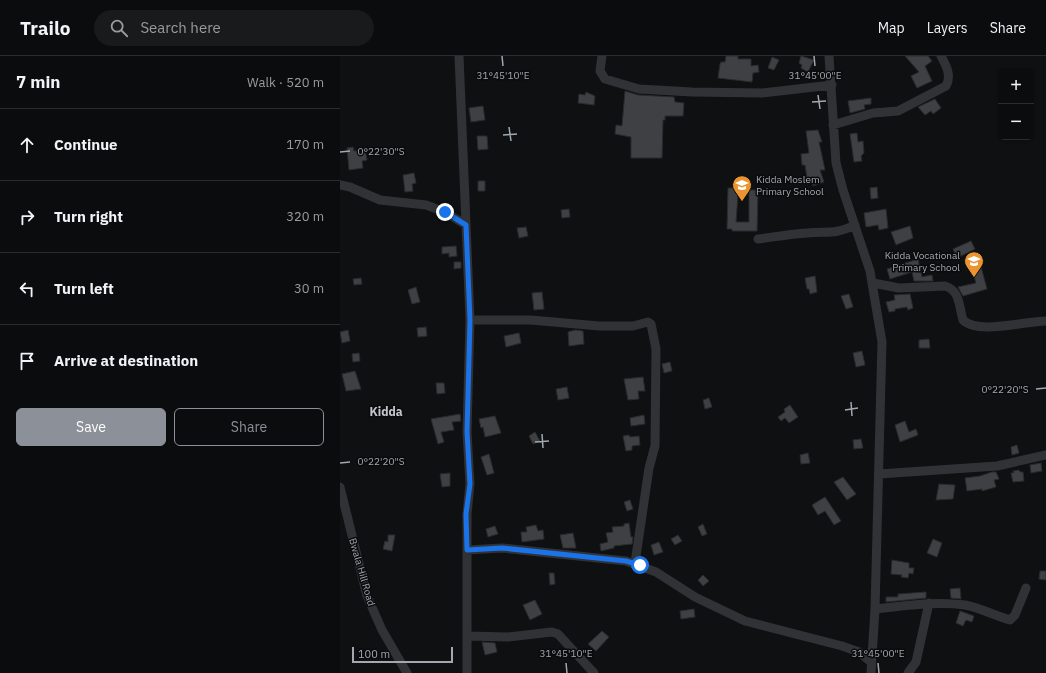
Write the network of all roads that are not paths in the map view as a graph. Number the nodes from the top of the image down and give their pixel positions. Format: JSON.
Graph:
{"nodes":[{"id":1,"x":459,"y":56,"type":"edge"},
{"id":2,"x":602,"y":56,"type":"edge"},
{"id":3,"x":941,"y":56,"type":"edge"},
{"id":4,"x":832,"y":57,"type":"edge"},
{"id":5,"x":832,"y":85,"type":"junction"},
{"id":6,"x":833,"y":125,"type":"junction"},
{"id":7,"x":340,"y":185,"type":"edge"},
{"id":8,"x":855,"y":224,"type":"junction"},
{"id":9,"x":466,"y":225,"type":"junction"},
{"id":10,"x":758,"y":239,"type":"dead end"},
{"id":11,"x":873,"y":283,"type":"junction"},
{"id":12,"x":470,"y":320,"type":"junction"},
{"id":13,"x":1046,"y":321,"type":"edge"},
{"id":14,"x":1046,"y":455,"type":"edge"},
{"id":15,"x":879,"y":474,"type":"junction"},
{"id":16,"x":340,"y":487,"type":"edge"},
{"id":17,"x":467,"y":550,"type":"junction"},
{"id":18,"x":635,"y":563,"type":"junction"},
{"id":19,"x":1026,"y":588,"type":"dead end"},
{"id":20,"x":929,"y":603,"type":"junction"},
{"id":21,"x":875,"y":609,"type":"junction"},
{"id":22,"x":467,"y":636,"type":"junction"},
{"id":23,"x":871,"y":662,"type":"junction"},
{"id":24,"x":407,"y":673,"type":"edge"},
{"id":25,"x":467,"y":673,"type":"edge"},
{"id":26,"x":594,"y":673,"type":"edge"},
{"id":27,"x":871,"y":673,"type":"edge"},
{"id":28,"x":908,"y":673,"type":"edge"}],
"edges":[{"from":1,"to":9,"type":"street"},
{"from":2,"to":5,"type":"street"},
{"from":3,"to":6,"type":"street"},
{"from":4,"to":5,"type":"street"},
{"from":5,"to":6,"type":"street"},
{"from":6,"to":8,"type":"street"},
{"from":7,"to":9,"type":"street"},
{"from":8,"to":10,"type":"street"},
{"from":8,"to":11,"type":"street"},
{"from":9,"to":12,"type":"street"},
{"from":11,"to":13,"type":"street"},
{"from":11,"to":15,"type":"street"},
{"from":12,"to":17,"type":"street"},
{"from":12,"to":18,"type":"street"},
{"from":14,"to":15,"type":"street"},
{"from":15,"to":21,"type":"street"},
{"from":16,"to":24,"type":"street","name":"Bwala Hill Road"},
{"from":17,"to":18,"type":"street"},
{"from":17,"to":22,"type":"street"},
{"from":18,"to":23,"type":"street"},
{"from":19,"to":20,"type":"street"},
{"from":20,"to":21,"type":"street"},
{"from":20,"to":28,"type":"street"},
{"from":21,"to":23,"type":"street"},
{"from":22,"to":25,"type":"street"},
{"from":22,"to":26,"type":"street"},
{"from":23,"to":27,"type":"street"}]}
